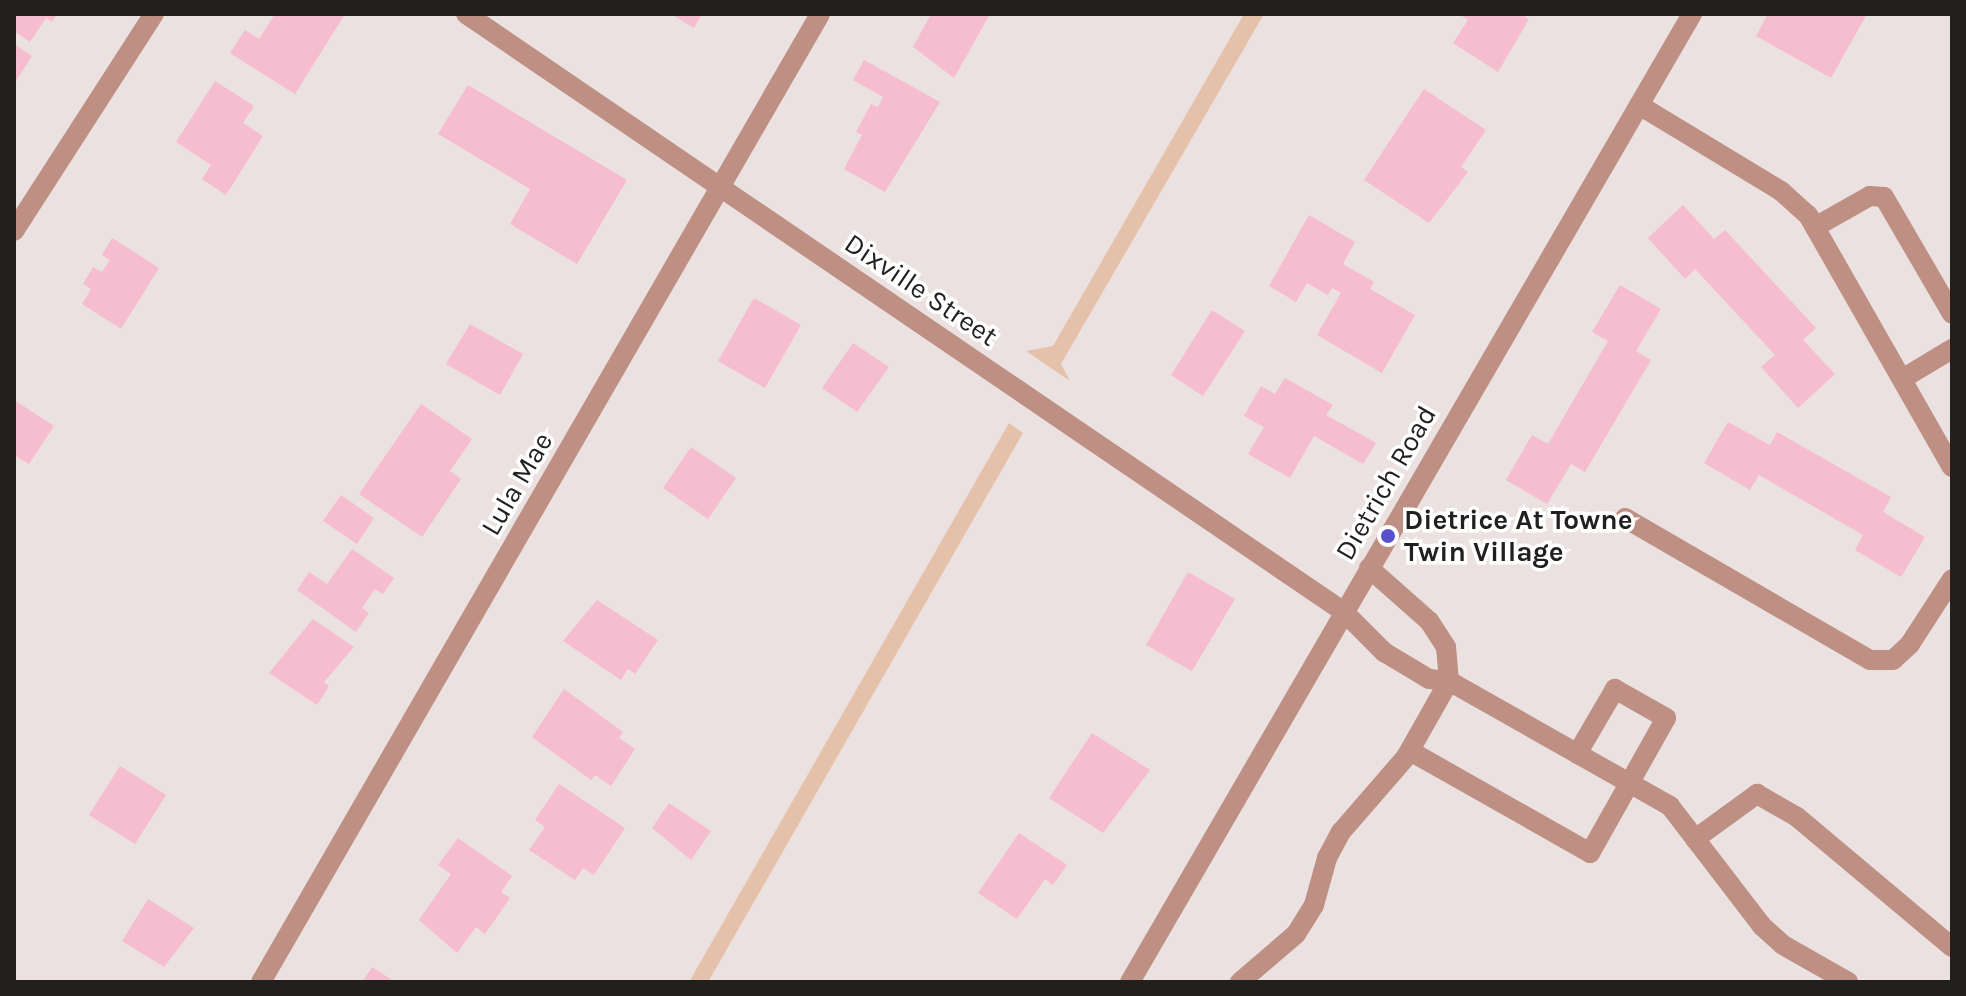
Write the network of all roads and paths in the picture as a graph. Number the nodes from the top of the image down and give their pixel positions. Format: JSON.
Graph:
{"nodes":[{"id":1,"x":154,"y":14,"type":"edge"},
{"id":2,"x":466,"y":14,"type":"edge"},
{"id":3,"x":820,"y":14,"type":"edge"},
{"id":4,"x":1692,"y":14,"type":"edge"},
{"id":5,"x":1639,"y":105,"type":"junction"},
{"id":6,"x":721,"y":188,"type":"junction"},
{"id":7,"x":1815,"y":227,"type":"junction"},
{"id":8,"x":14,"y":231,"type":"edge"},
{"id":9,"x":1952,"y":314,"type":"edge"},
{"id":10,"x":1952,"y":349,"type":"edge"},
{"id":11,"x":1902,"y":379,"type":"junction"},
{"id":12,"x":1952,"y":467,"type":"edge"},
{"id":13,"x":1625,"y":518,"type":"dead end"},
{"id":14,"x":1369,"y":568,"type":"junction"},
{"id":15,"x":1952,"y":579,"type":"edge"},
{"id":16,"x":1344,"y":612,"type":"junction"},
{"id":17,"x":1449,"y":681,"type":"junction"},
{"id":18,"x":1410,"y":751,"type":"junction"},
{"id":19,"x":1577,"y":754,"type":"junction"},
{"id":20,"x":1630,"y":784,"type":"junction"},
{"id":21,"x":1695,"y":839,"type":"junction"},
{"id":22,"x":1952,"y":947,"type":"edge"},
{"id":23,"x":261,"y":982,"type":"edge"},
{"id":24,"x":1130,"y":982,"type":"edge"},
{"id":25,"x":1240,"y":982,"type":"edge"},
{"id":26,"x":1848,"y":982,"type":"edge"}],
"edges":[{"from":1,"to":8,"type":"street"},
{"from":2,"to":6,"type":"street","name":"Dixville Street"},
{"from":3,"to":6,"type":"street","name":"Lula Mae"},
{"from":4,"to":5,"type":"street","name":"Dietrich Road"},
{"from":5,"to":7,"type":"street"},
{"from":5,"to":14,"type":"street","name":"Dietrich Road"},
{"from":6,"to":16,"type":"street","name":"Dixville Street"},
{"from":6,"to":23,"type":"street","name":"Lula Mae"},
{"from":7,"to":9,"type":"street"},
{"from":7,"to":11,"type":"street"},
{"from":10,"to":11,"type":"street"},
{"from":11,"to":12,"type":"street"},
{"from":13,"to":15,"type":"street"},
{"from":14,"to":16,"type":"street","name":"Dietrich Road"},
{"from":14,"to":17,"type":"street"},
{"from":16,"to":17,"type":"street","name":"Dixville Street"},
{"from":16,"to":24,"type":"street","name":"Dietrich Road"},
{"from":17,"to":18,"type":"street"},
{"from":17,"to":19,"type":"street","name":"Dixville Street"},
{"from":18,"to":20,"type":"street"},
{"from":18,"to":25,"type":"street"},
{"from":19,"to":20,"type":"street","name":"Dixville Street"},
{"from":19,"to":20,"type":"street"},
{"from":20,"to":21,"type":"street","name":"Dixville Street"},
{"from":21,"to":22,"type":"street"},
{"from":21,"to":26,"type":"street","name":"Dixville Street"}]}
